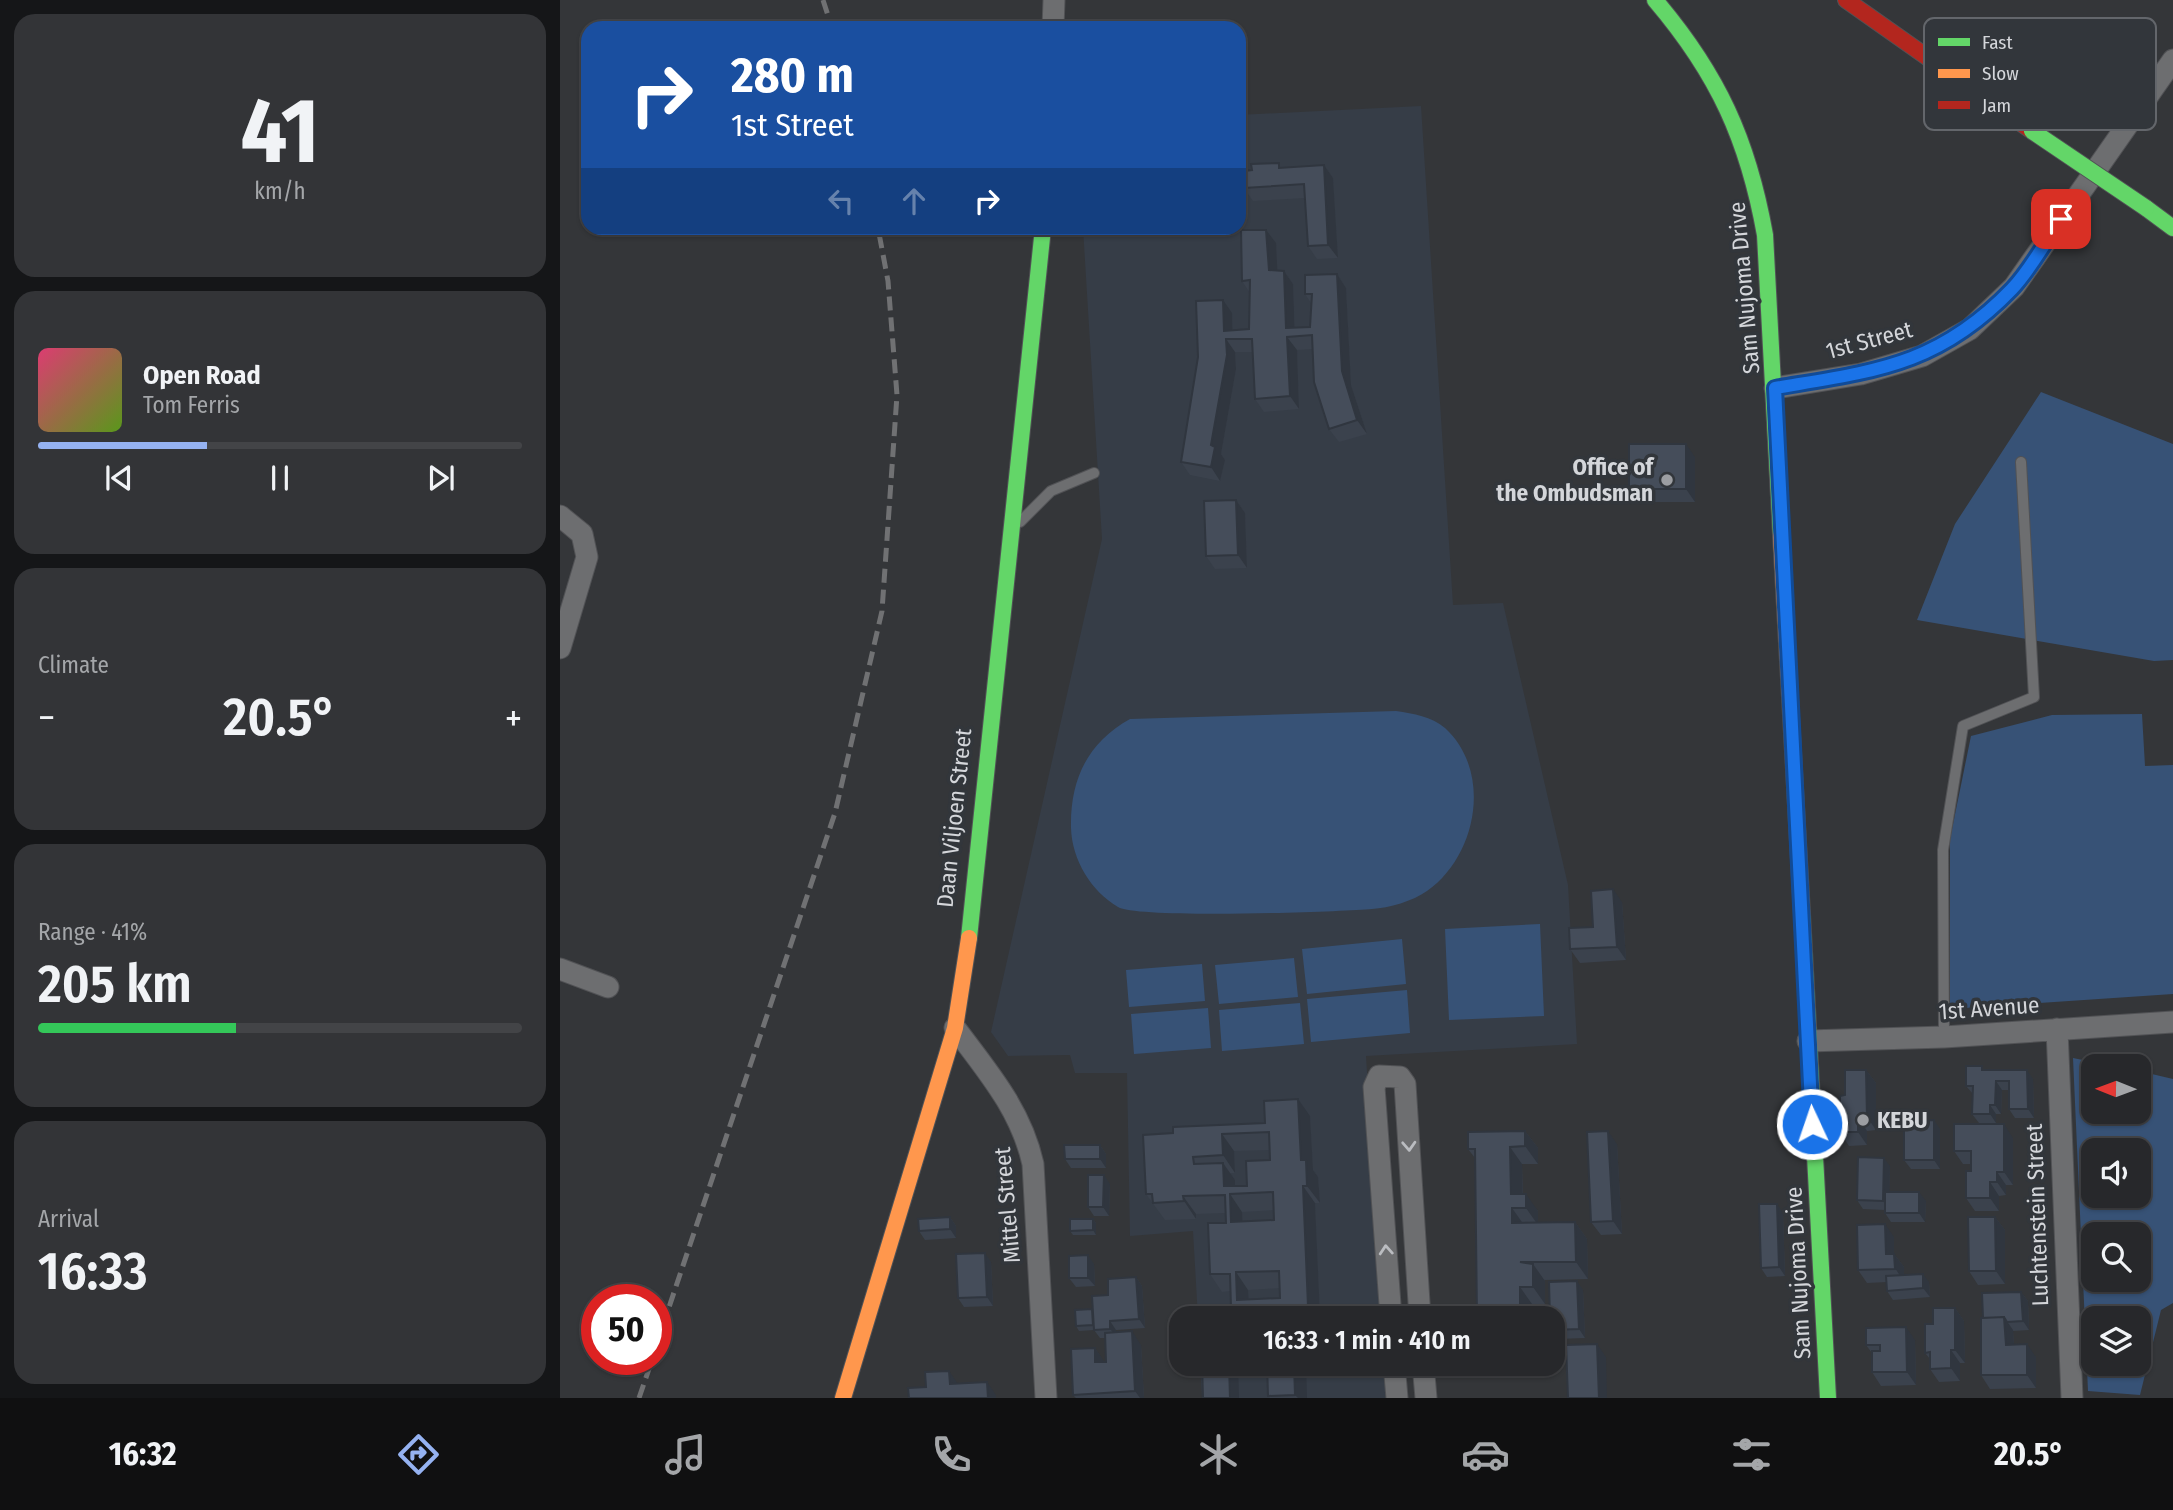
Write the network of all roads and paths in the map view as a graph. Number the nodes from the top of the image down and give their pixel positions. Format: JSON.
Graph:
{"nodes":[{"id":1,"x":1055,"y":0,"type":"edge"},
{"id":2,"x":1655,"y":0,"type":"edge"},
{"id":3,"x":1846,"y":0,"type":"edge"},
{"id":4,"x":1054,"y":21,"type":"edge"},
{"id":5,"x":1924,"y":55,"type":"edge"},
{"id":6,"x":2173,"y":60,"type":"edge"},
{"id":7,"x":2156,"y":84,"type":"edge"},
{"id":8,"x":2031,"y":130,"type":"edge"},
{"id":9,"x":2124,"y":130,"type":"edge"},
{"id":10,"x":2173,"y":228,"type":"edge"},
{"id":11,"x":1042,"y":235,"type":"edge"},
{"id":12,"x":1775,"y":388,"type":"junction"},
{"id":13,"x":2021,"y":462,"type":"dead end"},
{"id":14,"x":1094,"y":473,"type":"dead end"},
{"id":15,"x":560,"y":516,"type":"edge"},
{"id":16,"x":1009,"y":538,"type":"junction"},
{"id":17,"x":560,"y":648,"type":"edge"},
{"id":18,"x":560,"y":969,"type":"edge"},
{"id":19,"x":608,"y":987,"type":"dead end"},
{"id":20,"x":2173,"y":1022,"type":"edge"},
{"id":21,"x":955,"y":1028,"type":"junction"},
{"id":22,"x":2057,"y":1029,"type":"junction"},
{"id":23,"x":1944,"y":1037,"type":"junction"},
{"id":24,"x":1808,"y":1041,"type":"junction"},
{"id":25,"x":1390,"y":1306,"type":"edge"},
{"id":26,"x":1419,"y":1306,"type":"edge"},
{"id":27,"x":1395,"y":1376,"type":"edge"},
{"id":28,"x":1424,"y":1376,"type":"edge"},
{"id":29,"x":842,"y":1398,"type":"edge"},
{"id":30,"x":1046,"y":1398,"type":"edge"},
{"id":31,"x":1397,"y":1398,"type":"edge"},
{"id":32,"x":1426,"y":1398,"type":"edge"},
{"id":33,"x":1828,"y":1398,"type":"edge"},
{"id":34,"x":2072,"y":1398,"type":"edge"}],
"edges":[{"from":1,"to":4,"type":"street"},
{"from":2,"to":12,"type":"main road","name":"Sam Nujoma Drive"},
{"from":3,"to":5,"type":"main road","bridge":true},
{"from":6,"to":7,"type":"street","name":"1st Street"},
{"from":8,"to":10,"type":"main road","bridge":true},
{"from":9,"to":12,"type":"street","name":"1st Street"},
{"from":11,"to":16,"type":"main road","name":"Daan Viljoen Street"},
{"from":12,"to":24,"type":"main road","name":"Sam Nujoma Drive"},
{"from":13,"to":23,"type":"lane"},
{"from":14,"to":16,"type":"lane"},
{"from":15,"to":17,"type":"street"},
{"from":16,"to":21,"type":"main road","name":"Daan Viljoen Street"},
{"from":18,"to":19,"type":"street"},
{"from":20,"to":22,"type":"street","name":"1st Avenue"},
{"from":21,"to":29,"type":"main road","name":"Daan Viljoen Street"},
{"from":21,"to":30,"type":"street","name":"Mittel Street"},
{"from":22,"to":23,"type":"street","name":"1st Avenue"},
{"from":22,"to":34,"type":"street","name":"Luchtenstein Street"},
{"from":23,"to":24,"type":"street","name":"1st Avenue"},
{"from":24,"to":33,"type":"main road","name":"Sam Nujoma Drive"},
{"from":25,"to":26,"type":"street","one_way":true},
{"from":27,"to":31,"type":"street"},
{"from":28,"to":32,"type":"street"}]}
